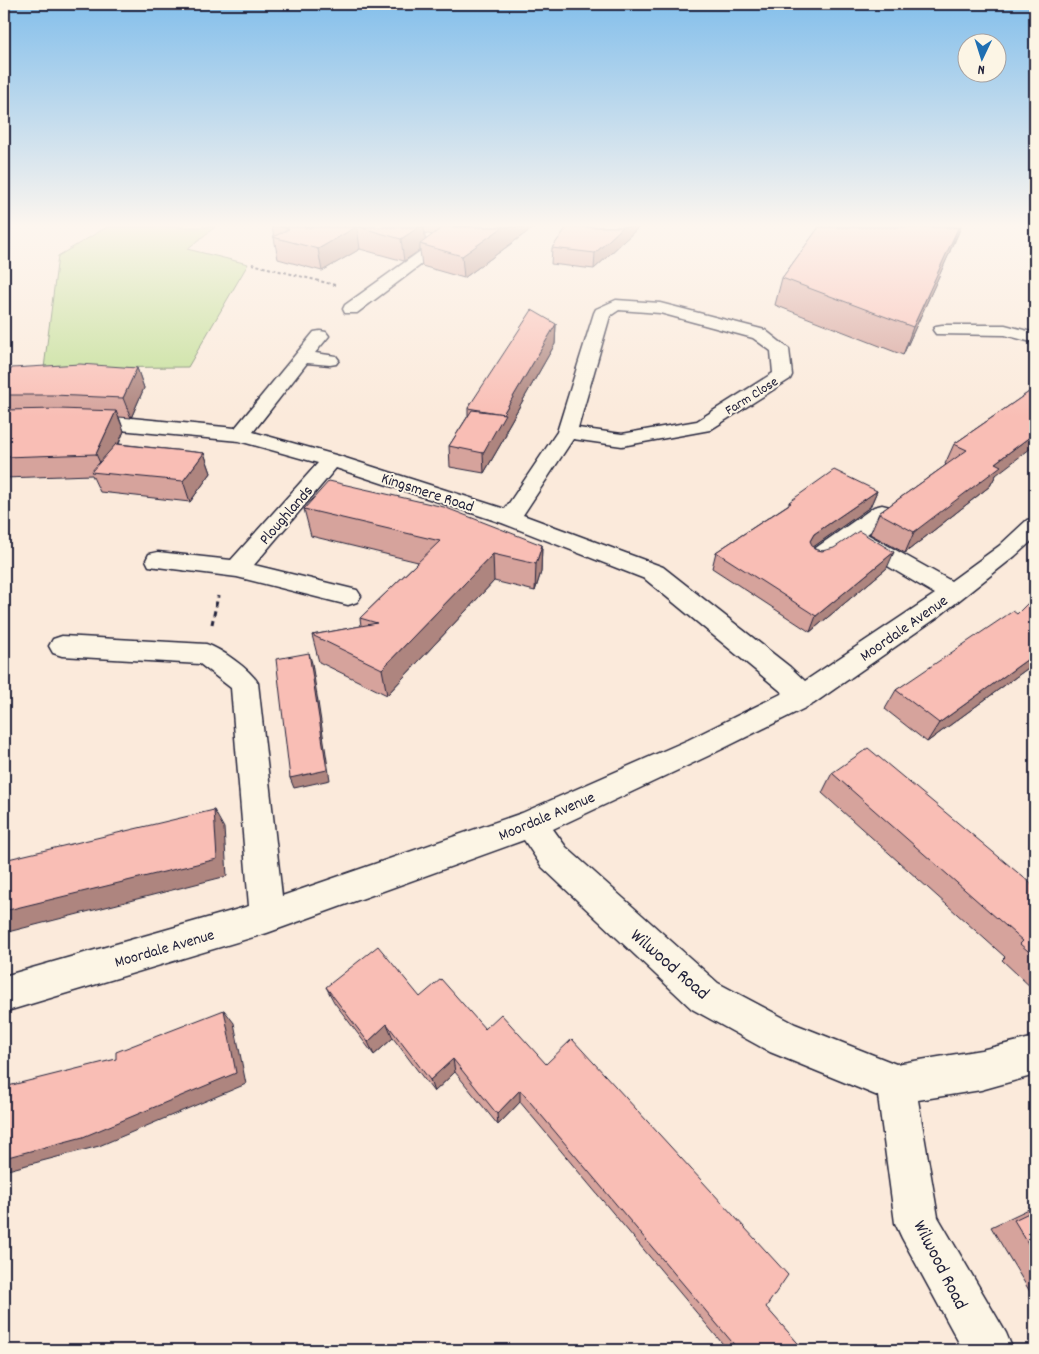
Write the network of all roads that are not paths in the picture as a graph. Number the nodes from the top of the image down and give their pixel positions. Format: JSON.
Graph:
{"nodes":[{"id":1,"x":378,"y":290,"type":"edge"},
{"id":2,"x":351,"y":310,"type":"dead end"},
{"id":3,"x":942,"y":330,"type":"dead end"},
{"id":4,"x":320,"y":336,"type":"dead end"},
{"id":5,"x":1035,"y":338,"type":"edge"},
{"id":6,"x":302,"y":356,"type":"junction"},
{"id":7,"x":330,"y":360,"type":"dead end"},
{"id":8,"x":59,"y":421,"type":"edge"},
{"id":9,"x":567,"y":432,"type":"junction"},
{"id":10,"x":240,"y":435,"type":"junction"},
{"id":11,"x":332,"y":460,"type":"junction"},
{"id":12,"x":882,"y":512,"type":"edge"},
{"id":13,"x":510,"y":518,"type":"junction"},
{"id":14,"x":1035,"y":525,"type":"edge"},
{"id":15,"x":852,"y":535,"type":"junction"},
{"id":16,"x":818,"y":558,"type":"edge"},
{"id":17,"x":158,"y":560,"type":"dead end"},
{"id":18,"x":237,"y":569,"type":"junction"},
{"id":19,"x":953,"y":592,"type":"junction"},
{"id":20,"x":348,"y":596,"type":"dead end"},
{"id":21,"x":62,"y":646,"type":"dead end"},
{"id":22,"x":802,"y":696,"type":"junction"},
{"id":23,"x":531,"y":824,"type":"junction"},
{"id":24,"x":267,"y":917,"type":"junction"},
{"id":25,"x":4,"y":994,"type":"edge"},
{"id":26,"x":1035,"y":1056,"type":"edge"},
{"id":27,"x":896,"y":1084,"type":"junction"},
{"id":28,"x":988,"y":1350,"type":"edge"}],
"edges":[{"from":1,"to":2,"type":"street"},
{"from":3,"to":5,"type":"street"},
{"from":4,"to":6,"type":"street"},
{"from":6,"to":7,"type":"street"},
{"from":6,"to":10,"type":"street"},
{"from":8,"to":10,"type":"street","name":"Kingsmere Road"},
{"from":9,"to":9,"type":"street","name":"Farm Close"},
{"from":9,"to":13,"type":"street","name":"Farm Close"},
{"from":10,"to":11,"type":"street","name":"Kingsmere Road"},
{"from":11,"to":13,"type":"street","name":"Kingsmere Road"},
{"from":11,"to":18,"type":"street","name":"Ploughlands"},
{"from":12,"to":15,"type":"street"},
{"from":13,"to":22,"type":"street","name":"Kingsmere Road"},
{"from":14,"to":19,"type":"street","name":"Moordale Avenue"},
{"from":15,"to":16,"type":"street"},
{"from":15,"to":19,"type":"street"},
{"from":17,"to":18,"type":"street"},
{"from":18,"to":20,"type":"street"},
{"from":19,"to":22,"type":"street","name":"Moordale Avenue"},
{"from":21,"to":24,"type":"street"},
{"from":22,"to":23,"type":"street","name":"Moordale Avenue"},
{"from":23,"to":24,"type":"street","name":"Moordale Avenue"},
{"from":23,"to":27,"type":"street","name":"Wilwood Road"},
{"from":24,"to":25,"type":"street","name":"Moordale Avenue"},
{"from":26,"to":27,"type":"street"},
{"from":27,"to":28,"type":"street","name":"Wilwood Road"}]}
